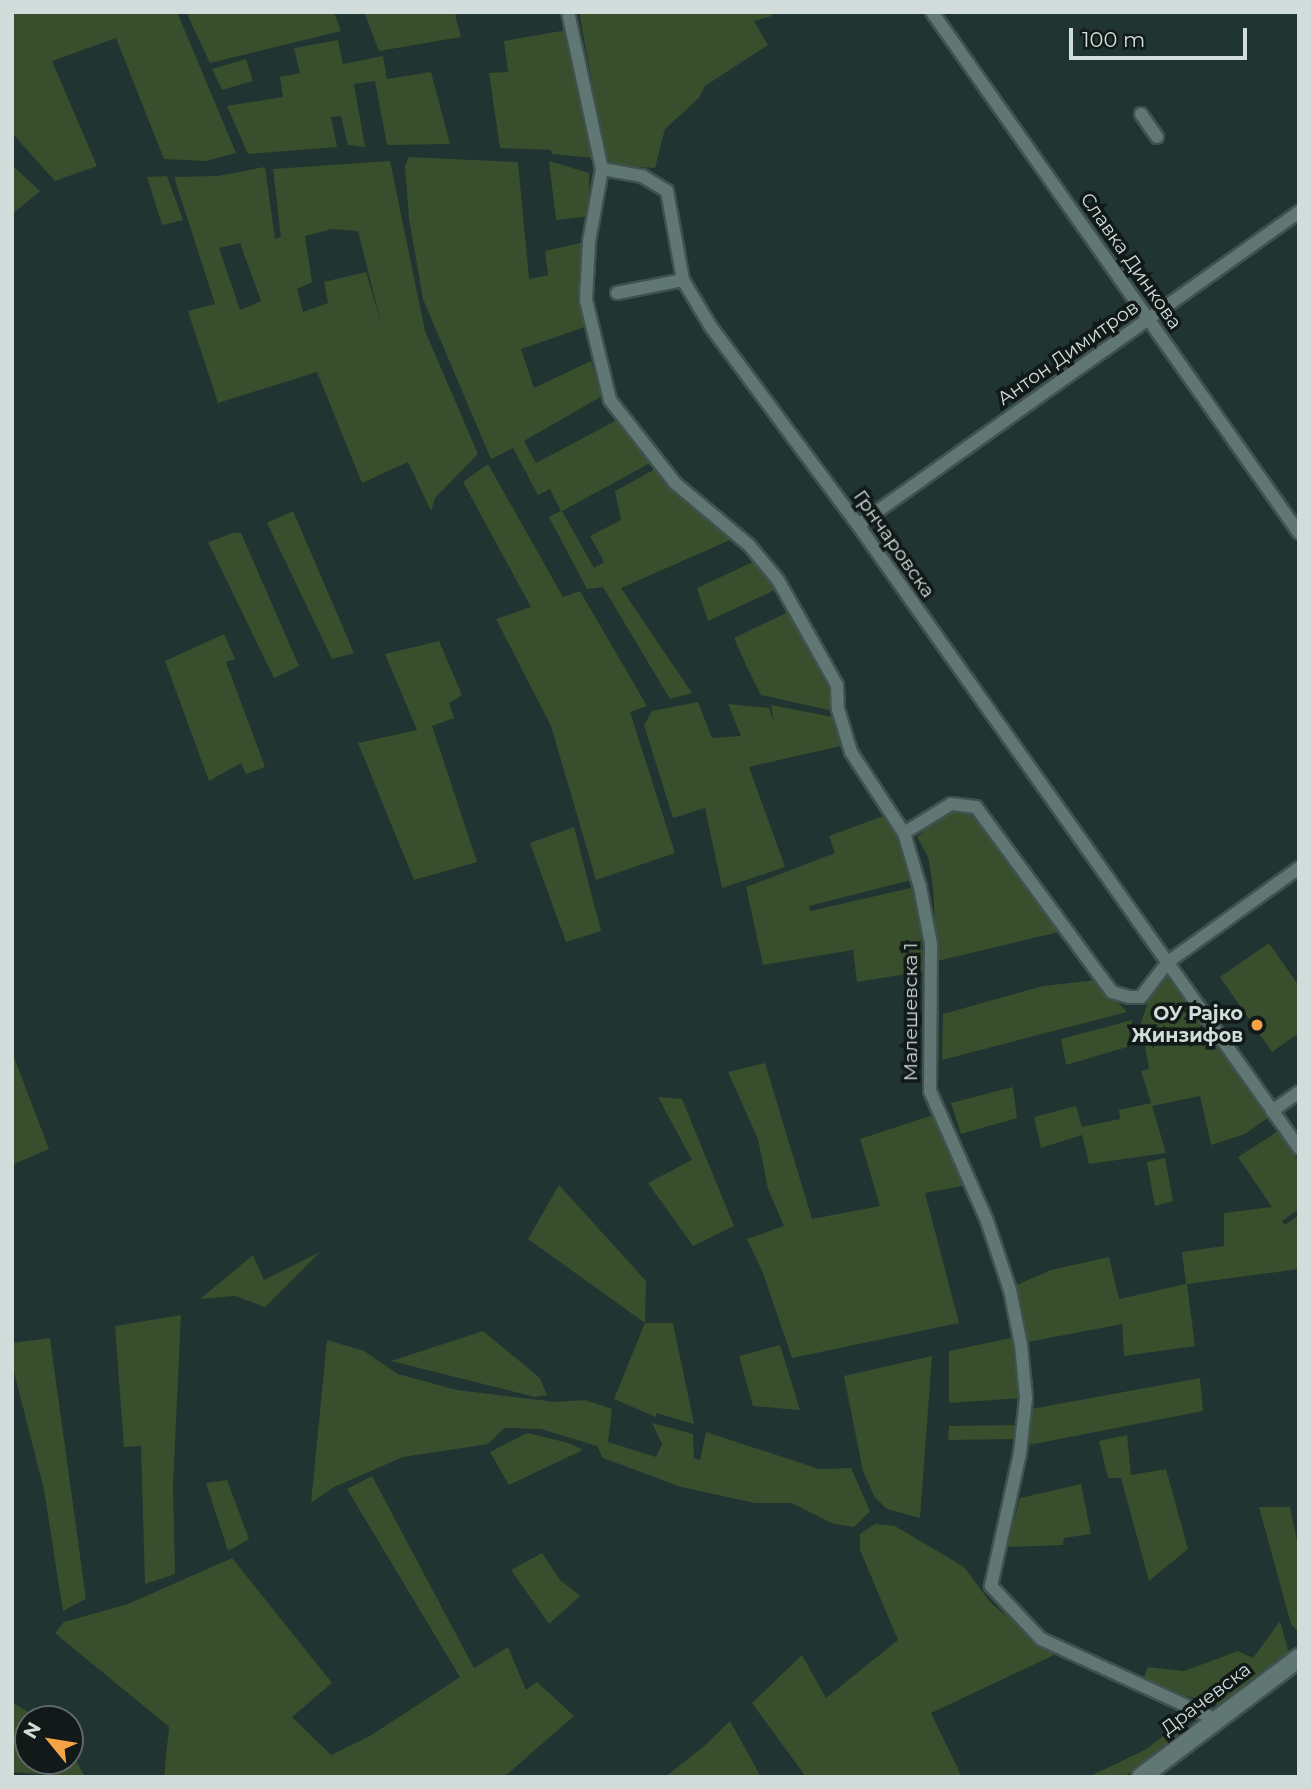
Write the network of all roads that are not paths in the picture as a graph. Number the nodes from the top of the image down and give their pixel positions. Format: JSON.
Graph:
{"nodes":[{"id":1,"x":568,"y":12,"type":"edge"},
{"id":2,"x":932,"y":12,"type":"edge"},
{"id":3,"x":1141,"y":114,"type":"dead end"},
{"id":4,"x":1157,"y":137,"type":"dead end"},
{"id":5,"x":602,"y":169,"type":"junction"},
{"id":6,"x":1299,"y":212,"type":"edge"},
{"id":7,"x":683,"y":280,"type":"junction"},
{"id":8,"x":617,"y":293,"type":"dead end"},
{"id":9,"x":1150,"y":320,"type":"junction"},
{"id":10,"x":858,"y":525,"type":"junction"},
{"id":11,"x":1299,"y":533,"type":"edge"},
{"id":12,"x":904,"y":833,"type":"junction"},
{"id":13,"x":1299,"y":868,"type":"edge"},
{"id":14,"x":1168,"y":962,"type":"junction"},
{"id":15,"x":1299,"y":1092,"type":"edge"},
{"id":16,"x":1272,"y":1111,"type":"junction"},
{"id":17,"x":1299,"y":1148,"type":"edge"},
{"id":18,"x":1299,"y":1658,"type":"edge"},
{"id":19,"x":1215,"y":1719,"type":"junction"},
{"id":20,"x":1141,"y":1777,"type":"edge"}],
"edges":[{"from":1,"to":5,"type":"street","name":"Малешевска 1"},
{"from":2,"to":9,"type":"street","name":"Славка Динкова"},
{"from":3,"to":4,"type":"street"},
{"from":5,"to":7,"type":"street","name":"Грнчаровска"},
{"from":5,"to":12,"type":"street","name":"Малешевска 1"},
{"from":6,"to":9,"type":"street","name":"Антон Димитров"},
{"from":7,"to":8,"type":"street"},
{"from":7,"to":10,"type":"street","name":"Грнчаровска"},
{"from":9,"to":10,"type":"street","name":"Антон Димитров"},
{"from":9,"to":11,"type":"street","name":"Славка Динкова"},
{"from":10,"to":14,"type":"street","name":"Грнчаровска"},
{"from":12,"to":14,"type":"street"},
{"from":12,"to":19,"type":"street","name":"Малешевска 1"},
{"from":13,"to":14,"type":"street"},
{"from":14,"to":16,"type":"street","name":"Грнчаровска"},
{"from":15,"to":16,"type":"street"},
{"from":16,"to":17,"type":"street","name":"Грнчаровска"},
{"from":18,"to":19,"type":"main road","name":"Драчевска"},
{"from":19,"to":20,"type":"main road","name":"Драчевска"}]}
